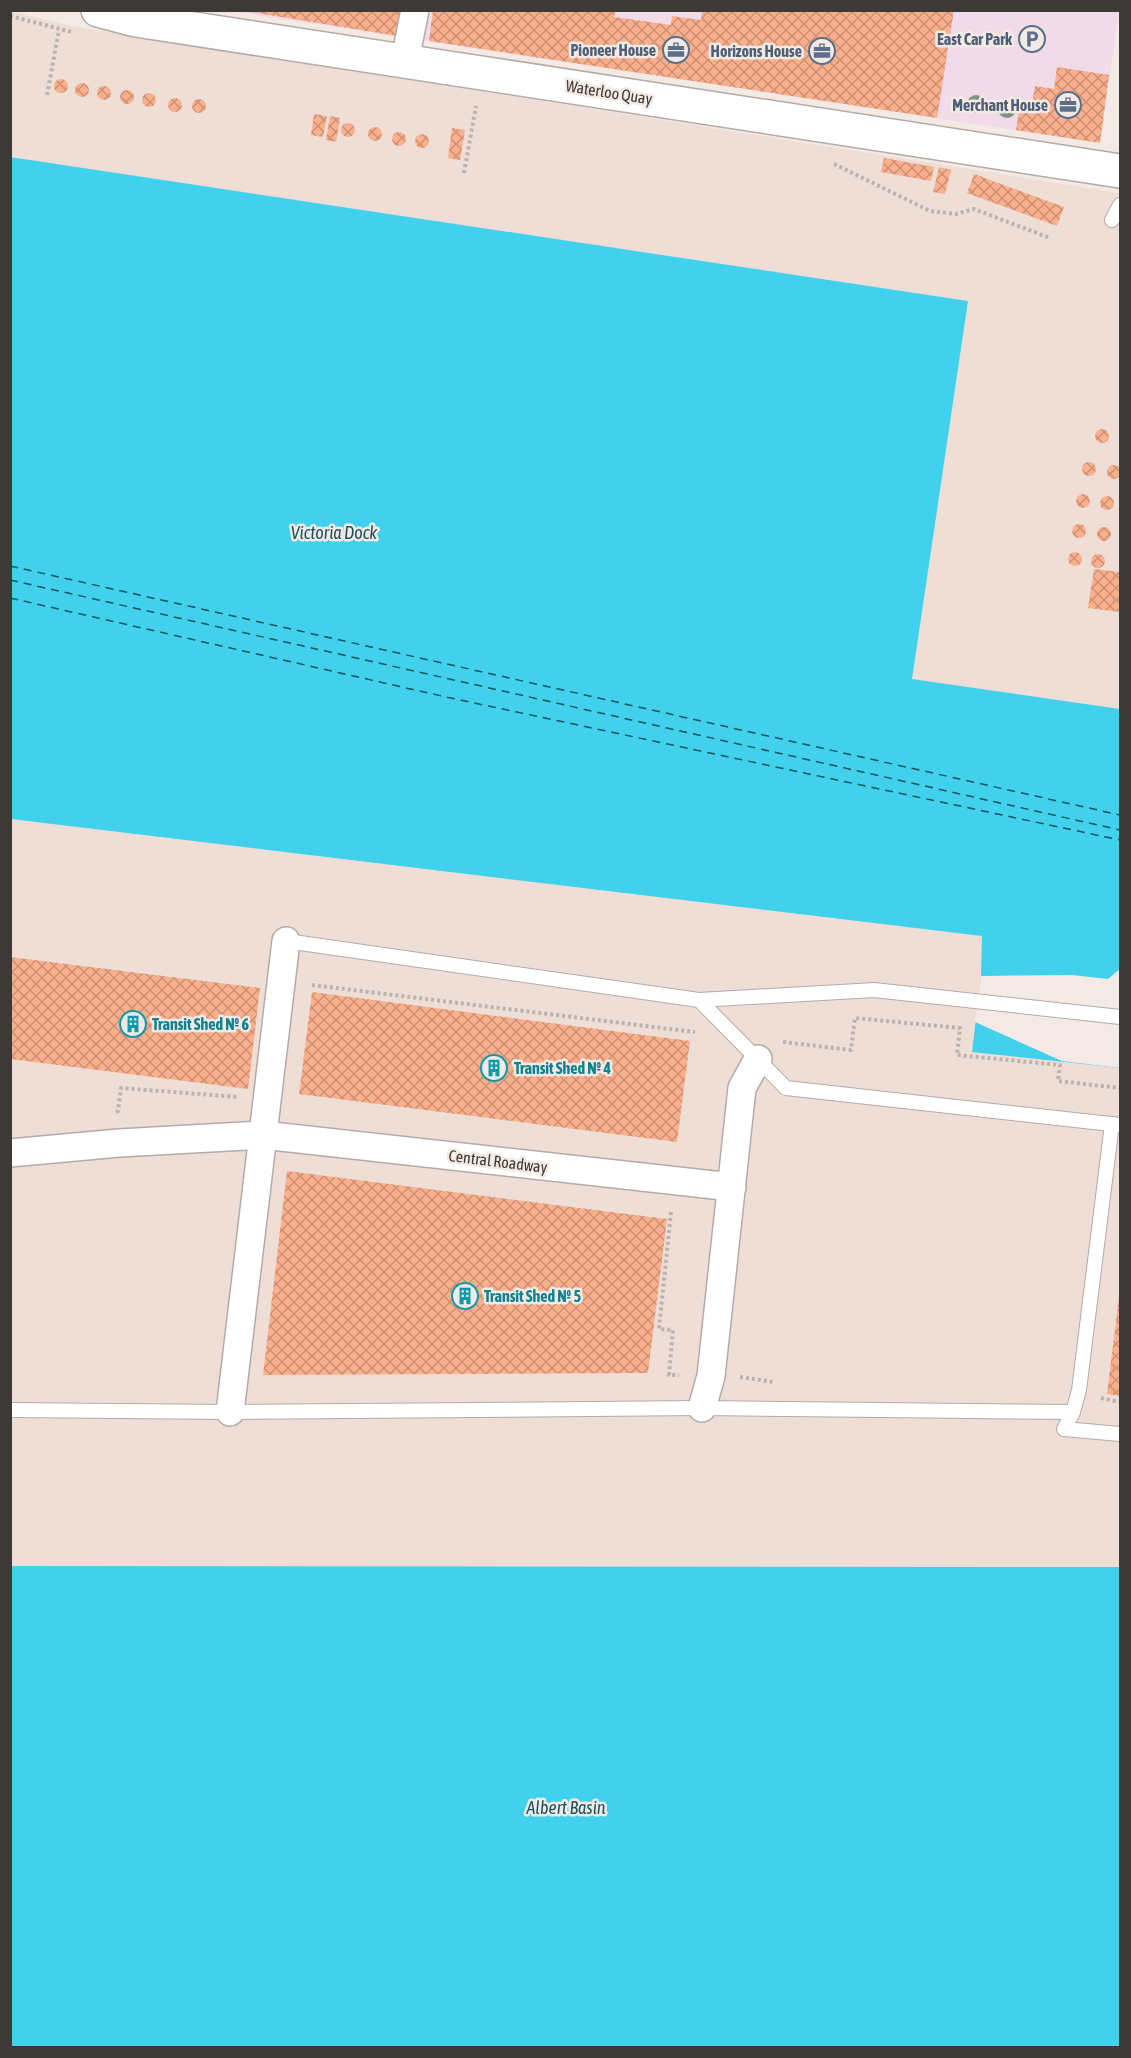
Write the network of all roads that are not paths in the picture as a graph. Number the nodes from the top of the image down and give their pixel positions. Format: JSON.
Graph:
{"nodes":[{"id":1,"x":98,"y":10,"type":"edge"},
{"id":2,"x":415,"y":10,"type":"edge"},
{"id":3,"x":405,"y":60,"type":"junction"},
{"id":4,"x":1120,"y":171,"type":"edge"},
{"id":5,"x":1120,"y":205,"type":"edge"},
{"id":6,"x":1112,"y":220,"type":"dead end"},
{"id":7,"x":285,"y":941,"type":"joint"},
{"id":8,"x":699,"y":1000,"type":"junction"},
{"id":9,"x":1120,"y":1017,"type":"edge"},
{"id":10,"x":758,"y":1059,"type":"junction"},
{"id":11,"x":1116,"y":1124,"type":"edge"},
{"id":12,"x":263,"y":1135,"type":"junction"},
{"id":13,"x":10,"y":1153,"type":"edge"},
{"id":14,"x":732,"y":1187,"type":"junction"},
{"id":15,"x":702,"y":1408,"type":"junction"},
{"id":16,"x":10,"y":1410,"type":"edge"},
{"id":17,"x":230,"y":1412,"type":"junction"},
{"id":18,"x":1073,"y":1412,"type":"junction"},
{"id":19,"x":1120,"y":1434,"type":"edge"}],
"edges":[{"from":1,"to":3,"type":"street","name":"Waterloo Quay"},
{"from":2,"to":3,"type":"street"},
{"from":3,"to":4,"type":"street","name":"Waterloo Quay"},
{"from":5,"to":6,"type":"lane"},
{"from":7,"to":8,"type":"lane"},
{"from":7,"to":12,"type":"street"},
{"from":8,"to":9,"type":"lane"},
{"from":8,"to":10,"type":"lane"},
{"from":10,"to":11,"type":"lane"},
{"from":10,"to":14,"type":"street"},
{"from":11,"to":18,"type":"lane"},
{"from":12,"to":13,"type":"street","name":"Central Roadway"},
{"from":12,"to":14,"type":"street","name":"Central Roadway"},
{"from":12,"to":17,"type":"street"},
{"from":14,"to":15,"type":"street"},
{"from":15,"to":17,"type":"lane"},
{"from":15,"to":18,"type":"lane"},
{"from":16,"to":17,"type":"lane"},
{"from":18,"to":19,"type":"lane"}]}
